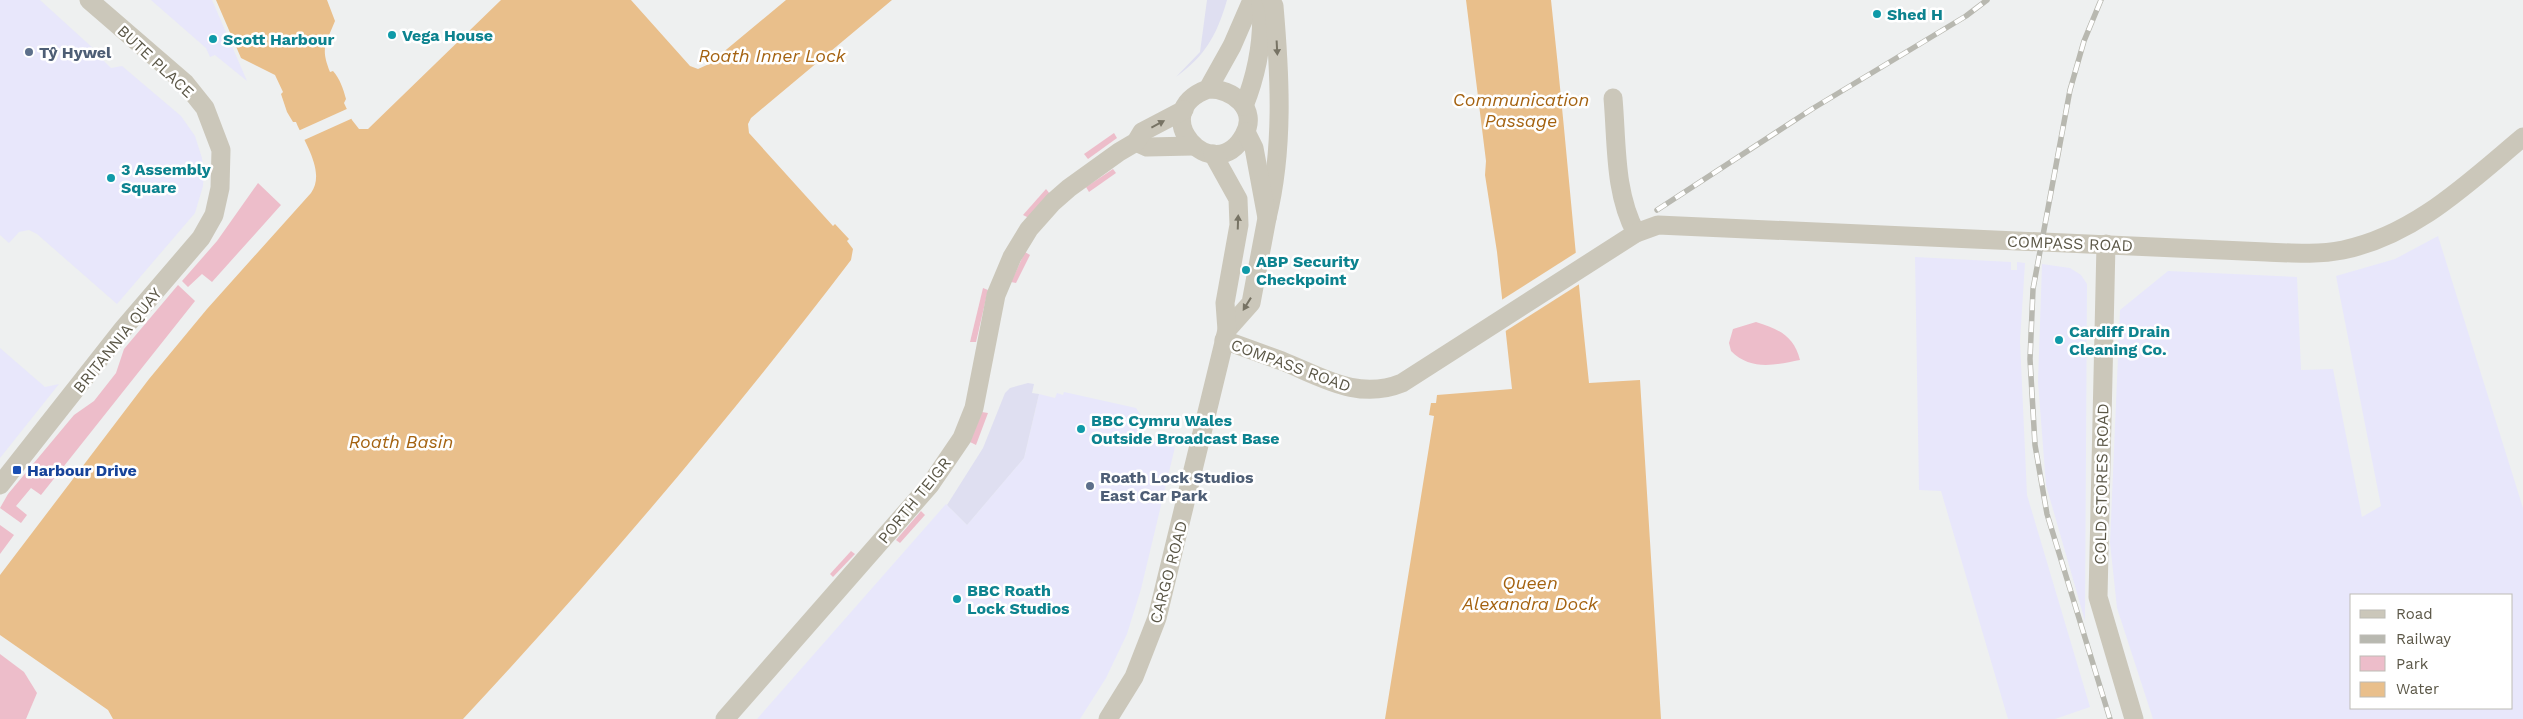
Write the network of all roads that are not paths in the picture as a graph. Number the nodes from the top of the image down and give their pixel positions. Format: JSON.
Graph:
{"nodes":[{"id":1,"x":89,"y":0,"type":"edge"},
{"id":2,"x":1252,"y":0,"type":"edge"},
{"id":3,"x":1262,"y":0,"type":"edge"},
{"id":4,"x":1271,"y":0,"type":"edge"},
{"id":5,"x":1208,"y":89,"type":"junction"},
{"id":6,"x":1613,"y":98,"type":"dead end"},
{"id":7,"x":1244,"y":106,"type":"junction"},
{"id":8,"x":1184,"y":110,"type":"junction"},
{"id":9,"x":1246,"y":132,"type":"junction"},
{"id":10,"x":2523,"y":137,"type":"edge"},
{"id":11,"x":1136,"y":142,"type":"junction"},
{"id":12,"x":1193,"y":146,"type":"junction"},
{"id":13,"x":1213,"y":154,"type":"junction"},
{"id":14,"x":220,"y":188,"type":"joint"},
{"id":15,"x":1267,"y":218,"type":"junction"},
{"id":16,"x":1636,"y":233,"type":"junction"},
{"id":17,"x":2106,"y":244,"type":"junction"},
{"id":18,"x":1226,"y":335,"type":"junction"},
{"id":19,"x":0,"y":485,"type":"edge"},
{"id":20,"x":726,"y":719,"type":"edge"},
{"id":21,"x":1108,"y":719,"type":"edge"},
{"id":22,"x":2134,"y":719,"type":"edge"}],
"edges":[{"from":1,"to":14,"type":"street","name":"BUTE PLACE"},
{"from":2,"to":5,"type":"street"},
{"from":3,"to":7,"type":"street"},
{"from":4,"to":15,"type":"street","one_way":true},
{"from":5,"to":7,"type":"street"},
{"from":5,"to":8,"type":"street"},
{"from":6,"to":16,"type":"street"},
{"from":7,"to":9,"type":"street"},
{"from":11,"to":8,"type":"street","name":"PORTH TEIGR","one_way":true},
{"from":8,"to":12,"type":"street"},
{"from":9,"to":13,"type":"street"},
{"from":9,"to":15,"type":"street"},
{"from":10,"to":17,"type":"street","name":"COMPASS ROAD"},
{"from":11,"to":12,"type":"street"},
{"from":11,"to":20,"type":"street","name":"PORTH TEIGR"},
{"from":12,"to":13,"type":"street"},
{"from":18,"to":13,"type":"street","one_way":true},
{"from":14,"to":19,"type":"street","name":"BRITANNIA QUAY"},
{"from":15,"to":18,"type":"street","one_way":true},
{"from":16,"to":17,"type":"street","name":"COMPASS ROAD"},
{"from":16,"to":18,"type":"street","name":"COMPASS ROAD"},
{"from":17,"to":22,"type":"street","name":"COLD STORES ROAD"},
{"from":18,"to":21,"type":"street","name":"CARGO ROAD"}]}
